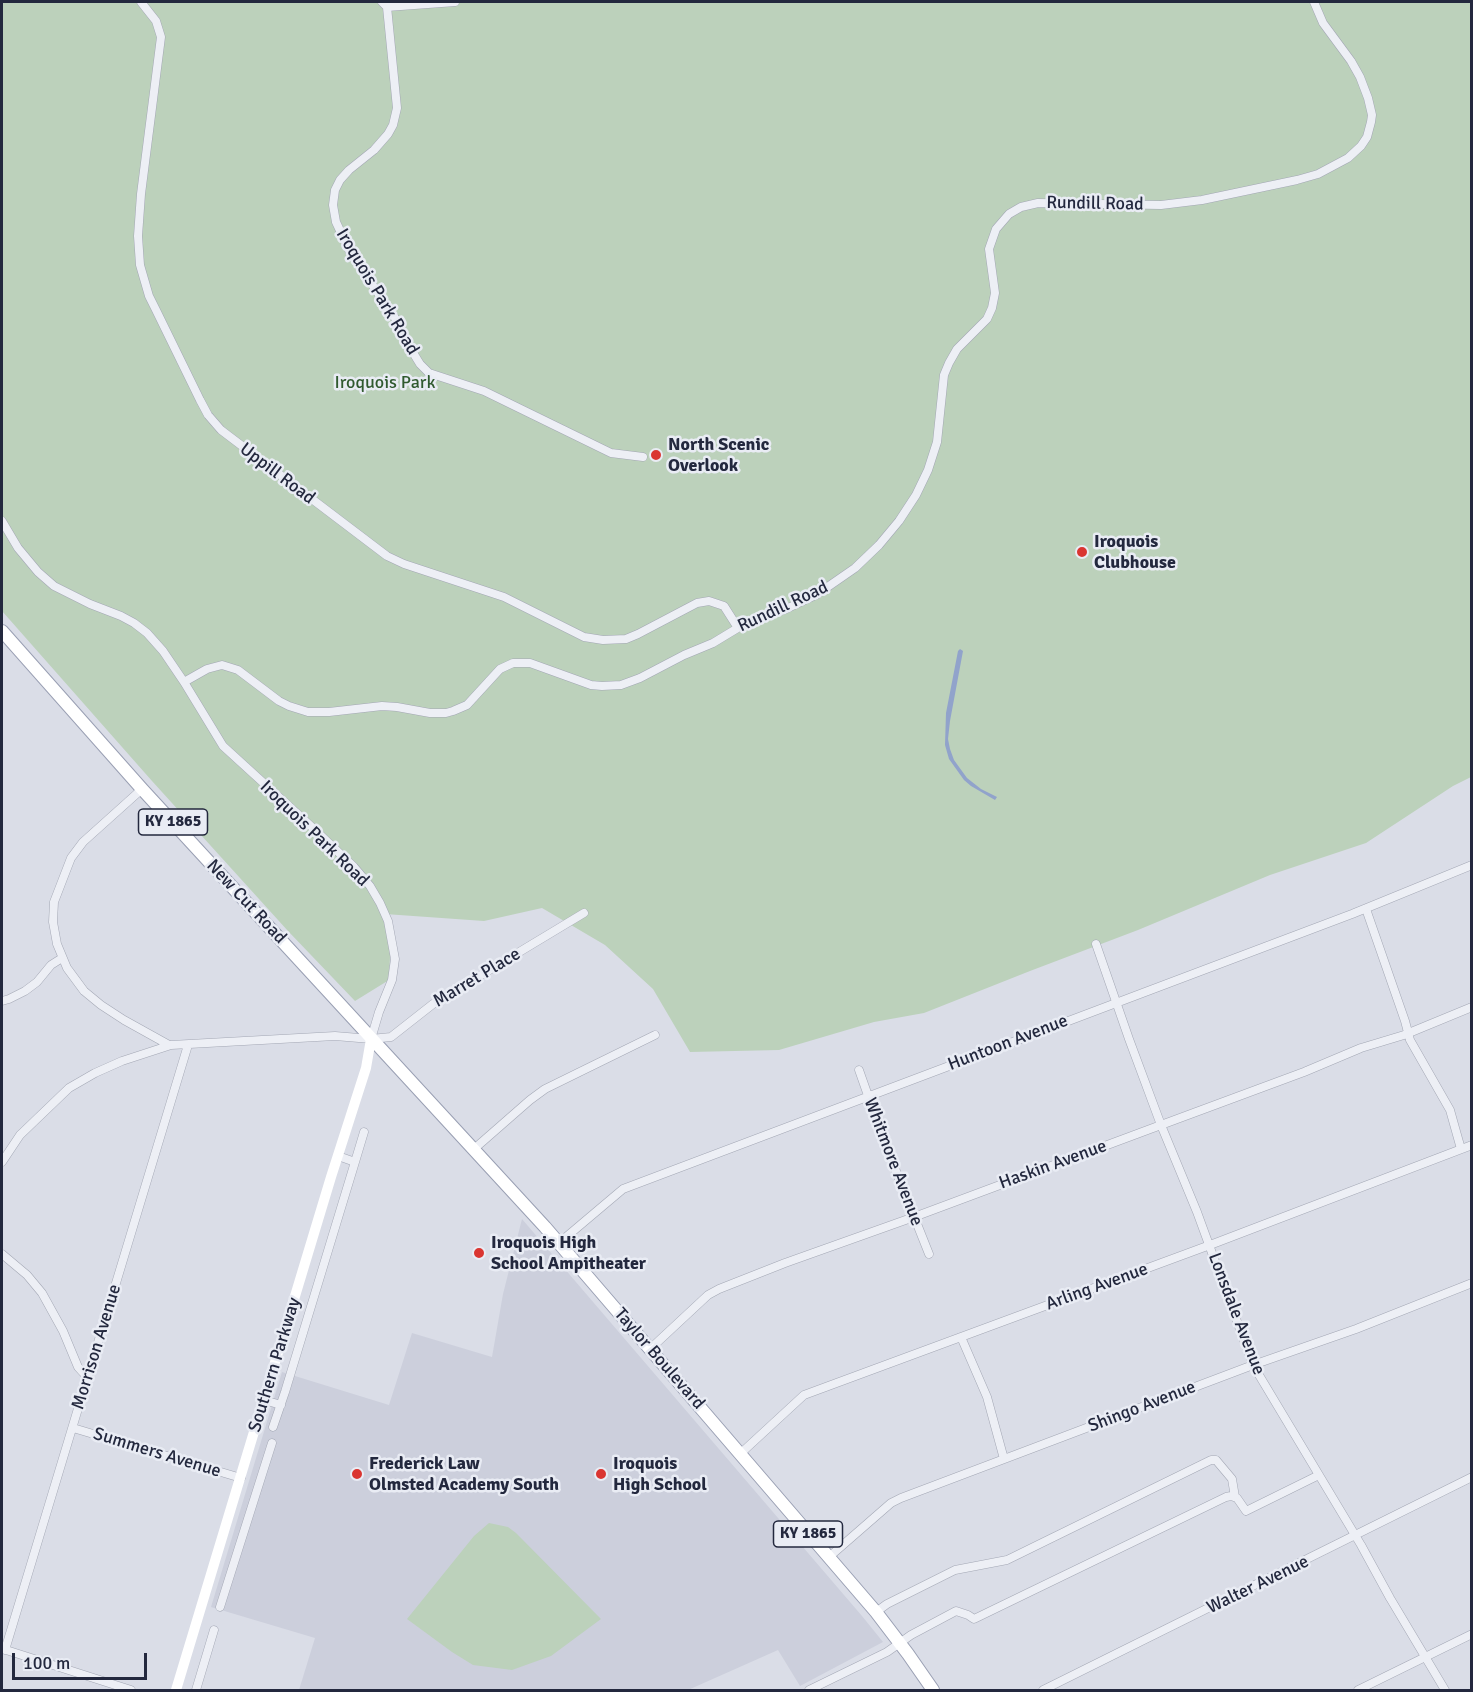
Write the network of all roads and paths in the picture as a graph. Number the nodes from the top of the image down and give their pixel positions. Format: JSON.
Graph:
{"nodes":[{"id":1,"x":141,"y":2,"type":"edge"},
{"id":2,"x":455,"y":2,"type":"edge"},
{"id":3,"x":1314,"y":2,"type":"edge"},
{"id":4,"x":384,"y":4,"type":"edge"},
{"id":5,"x":643,"y":457,"type":"dead end"},
{"id":6,"x":2,"y":521,"type":"edge"},
{"id":7,"x":738,"y":627,"type":"junction"},
{"id":8,"x":2,"y":631,"type":"edge"},
{"id":9,"x":184,"y":682,"type":"junction"},
{"id":10,"x":142,"y":789,"type":"junction"},
{"id":11,"x":1472,"y":865,"type":"edge"},
{"id":12,"x":1366,"y":909,"type":"junction"},
{"id":13,"x":584,"y":913,"type":"dead end"},
{"id":14,"x":1096,"y":944,"type":"dead end"},
{"id":15,"x":62,"y":957,"type":"junction"},
{"id":16,"x":2,"y":1001,"type":"edge"},
{"id":17,"x":1116,"y":1002,"type":"junction"},
{"id":18,"x":1472,"y":1007,"type":"edge"},
{"id":19,"x":1408,"y":1033,"type":"junction"},
{"id":20,"x":656,"y":1035,"type":"dead end"},
{"id":21,"x":371,"y":1039,"type":"junction"},
{"id":22,"x":170,"y":1045,"type":"junction"},
{"id":23,"x":188,"y":1045,"type":"junction"},
{"id":24,"x":859,"y":1070,"type":"dead end"},
{"id":25,"x":869,"y":1096,"type":"junction"},
{"id":26,"x":1161,"y":1125,"type":"junction"},
{"id":27,"x":364,"y":1132,"type":"dead end"},
{"id":28,"x":1472,"y":1145,"type":"edge"},
{"id":29,"x":474,"y":1149,"type":"junction"},
{"id":30,"x":1461,"y":1149,"type":"junction"},
{"id":31,"x":338,"y":1156,"type":"junction"},
{"id":32,"x":2,"y":1162,"type":"edge"},
{"id":33,"x":355,"y":1162,"type":"junction"},
{"id":34,"x":914,"y":1217,"type":"junction"},
{"id":35,"x":559,"y":1243,"type":"junction"},
{"id":36,"x":1210,"y":1245,"type":"junction"},
{"id":37,"x":2,"y":1254,"type":"edge"},
{"id":38,"x":928,"y":1254,"type":"dead end"},
{"id":39,"x":1472,"y":1283,"type":"edge"},
{"id":40,"x":961,"y":1337,"type":"junction"},
{"id":41,"x":650,"y":1349,"type":"junction"},
{"id":42,"x":1253,"y":1365,"type":"junction"},
{"id":43,"x":88,"y":1378,"type":"junction"},
{"id":44,"x":264,"y":1400,"type":"junction"},
{"id":45,"x":281,"y":1405,"type":"junction"},
{"id":46,"x":273,"y":1427,"type":"dead end"},
{"id":47,"x":73,"y":1428,"type":"junction"},
{"id":48,"x":272,"y":1443,"type":"dead end"},
{"id":49,"x":740,"y":1454,"type":"junction"},
{"id":50,"x":1004,"y":1459,"type":"junction"},
{"id":51,"x":1319,"y":1476,"type":"junction"},
{"id":52,"x":241,"y":1478,"type":"junction"},
{"id":53,"x":1472,"y":1478,"type":"edge"},
{"id":54,"x":1235,"y":1497,"type":"junction"},
{"id":55,"x":1356,"y":1536,"type":"junction"},
{"id":56,"x":829,"y":1557,"type":"junction"},
{"id":57,"x":220,"y":1607,"type":"dead end"},
{"id":58,"x":876,"y":1612,"type":"junction"},
{"id":59,"x":214,"y":1630,"type":"dead end"},
{"id":60,"x":1472,"y":1634,"type":"edge"},
{"id":61,"x":900,"y":1643,"type":"junction"},
{"id":62,"x":3,"y":1650,"type":"edge"},
{"id":63,"x":1425,"y":1657,"type":"junction"},
{"id":64,"x":131,"y":1690,"type":"edge"},
{"id":65,"x":176,"y":1690,"type":"edge"},
{"id":66,"x":196,"y":1690,"type":"edge"},
{"id":67,"x":809,"y":1690,"type":"edge"},
{"id":68,"x":933,"y":1690,"type":"edge"},
{"id":69,"x":1043,"y":1690,"type":"edge"},
{"id":70,"x":1358,"y":1690,"type":"edge"},
{"id":71,"x":1445,"y":1690,"type":"edge"}],
"edges":[{"from":1,"to":7,"type":"street","name":"Uppill Road"},
{"from":2,"to":4,"type":"street"},
{"from":3,"to":7,"type":"street","name":"Rundill Road"},
{"from":4,"to":5,"type":"street","name":"Iroquois Park Road"},
{"from":6,"to":9,"type":"street"},
{"from":7,"to":9,"type":"street","name":"Rundill Road"},
{"from":8,"to":10,"type":"main road","name":"New Cut Road","number":"KY 1865"},
{"from":9,"to":21,"type":"street","name":"Iroquois Park Road"},
{"from":10,"to":15,"type":"street"},
{"from":10,"to":21,"type":"main road","name":"New Cut Road","number":"KY 1865"},
{"from":11,"to":12,"type":"street","name":"Huntoon Avenue"},
{"from":12,"to":17,"type":"street","name":"Huntoon Avenue"},
{"from":12,"to":19,"type":"street"},
{"from":13,"to":21,"type":"street","name":"Marret Place"},
{"from":14,"to":17,"type":"street","name":"Lonsdale Avenue"},
{"from":15,"to":16,"type":"street"},
{"from":15,"to":22,"type":"street"},
{"from":17,"to":25,"type":"street","name":"Huntoon Avenue"},
{"from":17,"to":26,"type":"street","name":"Lonsdale Avenue"},
{"from":18,"to":19,"type":"street","name":"Haskin Avenue"},
{"from":19,"to":26,"type":"street","name":"Haskin Avenue"},
{"from":19,"to":30,"type":"street"},
{"from":20,"to":29,"type":"street"},
{"from":21,"to":23,"type":"street"},
{"from":21,"to":29,"type":"main road","name":"Taylor Boulevard","number":"KY 1865"},
{"from":21,"to":31,"type":"main road","name":"Southern Parkway"},
{"from":22,"to":23,"type":"street"},
{"from":22,"to":32,"type":"street"},
{"from":23,"to":43,"type":"street","name":"Morrison Avenue"},
{"from":24,"to":25,"type":"street","name":"Whitmore Avenue"},
{"from":25,"to":34,"type":"street","name":"Whitmore Avenue"},
{"from":25,"to":35,"type":"street","name":"Huntoon Avenue"},
{"from":26,"to":34,"type":"street","name":"Haskin Avenue"},
{"from":26,"to":36,"type":"street","name":"Lonsdale Avenue"},
{"from":27,"to":33,"type":"street"},
{"from":28,"to":30,"type":"street","name":"Arling Avenue"},
{"from":29,"to":35,"type":"main road","name":"Taylor Boulevard","number":"KY 1865"},
{"from":30,"to":36,"type":"street","name":"Arling Avenue"},
{"from":31,"to":33,"type":"street"},
{"from":31,"to":44,"type":"main road","name":"Southern Parkway"},
{"from":33,"to":45,"type":"street"},
{"from":34,"to":38,"type":"street","name":"Whitmore Avenue"},
{"from":34,"to":41,"type":"street","name":"Haskin Avenue"},
{"from":35,"to":41,"type":"main road","name":"Taylor Boulevard","number":"KY 1865"},
{"from":36,"to":40,"type":"street","name":"Arling Avenue"},
{"from":36,"to":42,"type":"street","name":"Lonsdale Avenue"},
{"from":37,"to":43,"type":"street"},
{"from":39,"to":42,"type":"street","name":"Shingo Avenue"},
{"from":40,"to":49,"type":"street","name":"Arling Avenue"},
{"from":40,"to":50,"type":"street"},
{"from":41,"to":49,"type":"main road","name":"Taylor Boulevard","number":"KY 1865"},
{"from":42,"to":50,"type":"street","name":"Shingo Avenue"},
{"from":42,"to":51,"type":"street","name":"Lonsdale Avenue"},
{"from":43,"to":47,"type":"street","name":"Morrison Avenue"},
{"from":44,"to":45,"type":"street"},
{"from":44,"to":52,"type":"main road","name":"Southern Parkway"},
{"from":45,"to":46,"type":"street"},
{"from":47,"to":52,"type":"street","name":"Summers Avenue"},
{"from":47,"to":62,"type":"street","name":"Morrison Avenue"},
{"from":48,"to":57,"type":"street"},
{"from":49,"to":56,"type":"main road","name":"Taylor Boulevard","number":"KY 1865"},
{"from":50,"to":56,"type":"street","name":"Shingo Avenue"},
{"from":51,"to":54,"type":"street"},
{"from":51,"to":55,"type":"street","name":"Lonsdale Avenue"},
{"from":52,"to":65,"type":"main road","name":"Southern Parkway"},
{"from":53,"to":55,"type":"street","name":"Walter Avenue"},
{"from":54,"to":58,"type":"street"},
{"from":54,"to":61,"type":"street"},
{"from":55,"to":63,"type":"street","name":"Lonsdale Avenue"},
{"from":55,"to":69,"type":"street","name":"Walter Avenue"},
{"from":56,"to":58,"type":"main road","name":"Taylor Boulevard","number":"KY 1865"},
{"from":58,"to":61,"type":"main road","name":"Taylor Boulevard","number":"KY 1865"},
{"from":59,"to":66,"type":"street"},
{"from":60,"to":63,"type":"street"},
{"from":61,"to":67,"type":"street"},
{"from":61,"to":68,"type":"main road","name":"Taylor Boulevard","number":"KY 1865"},
{"from":62,"to":64,"type":"street"},
{"from":63,"to":70,"type":"street"},
{"from":63,"to":71,"type":"street","name":"Lonsdale Avenue"}]}
